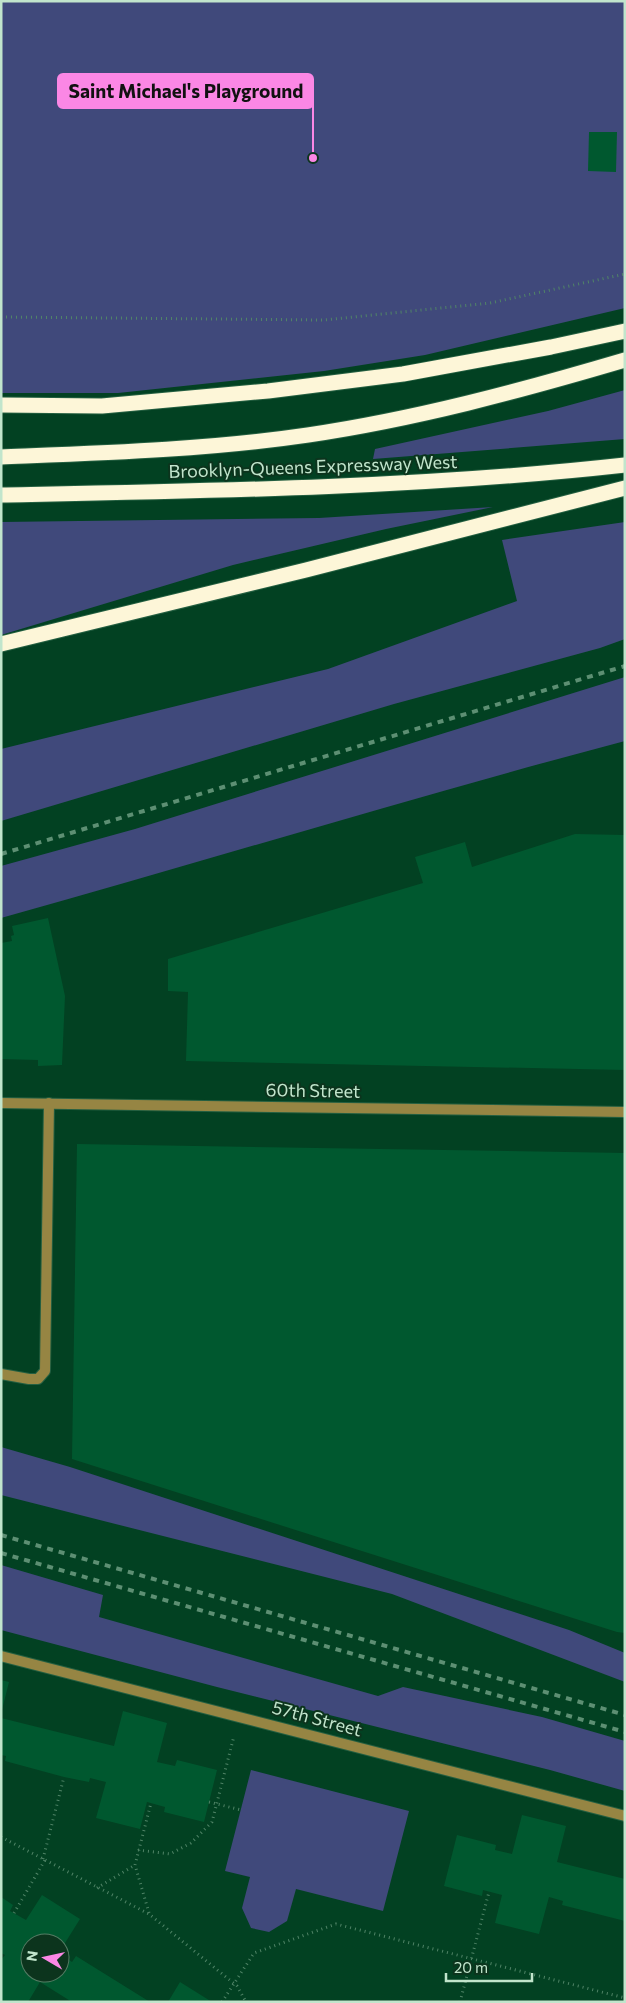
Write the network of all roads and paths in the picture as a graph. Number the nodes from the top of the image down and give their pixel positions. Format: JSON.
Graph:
{"nodes":[{"id":1,"x":625,"y":274,"type":"edge"},
{"id":2,"x":1,"y":317,"type":"edge"},
{"id":3,"x":625,"y":331,"type":"edge"},
{"id":4,"x":625,"y":360,"type":"edge"},
{"id":5,"x":1,"y":404,"type":"edge"},
{"id":6,"x":1,"y":457,"type":"edge"},
{"id":7,"x":625,"y":465,"type":"edge"},
{"id":8,"x":625,"y":488,"type":"edge"},
{"id":9,"x":1,"y":495,"type":"edge"},
{"id":10,"x":1,"y":644,"type":"edge"},
{"id":11,"x":1,"y":1103,"type":"edge"},
{"id":12,"x":49,"y":1103,"type":"junction"},
{"id":13,"x":625,"y":1112,"type":"edge"},
{"id":14,"x":1,"y":1374,"type":"edge"},
{"id":15,"x":1,"y":1656,"type":"edge"},
{"id":16,"x":235,"y":1733,"type":"dead end"},
{"id":17,"x":64,"y":1777,"type":"dead end"},
{"id":18,"x":209,"y":1802,"type":"dead end"},
{"id":19,"x":151,"y":1803,"type":"dead end"},
{"id":20,"x":217,"y":1804,"type":"junction"},
{"id":21,"x":241,"y":1810,"type":"dead end"},
{"id":22,"x":625,"y":1816,"type":"edge"},
{"id":23,"x":1,"y":1837,"type":"edge"},
{"id":24,"x":138,"y":1850,"type":"junction"},
{"id":25,"x":44,"y":1860,"type":"junction"},
{"id":26,"x":135,"y":1865,"type":"junction"},
{"id":27,"x":97,"y":1888,"type":"junction"},
{"id":28,"x":489,"y":1892,"type":"dead end"},
{"id":29,"x":14,"y":1913,"type":"dead end"},
{"id":30,"x":149,"y":1914,"type":"junction"},
{"id":31,"x":471,"y":1959,"type":"junction"},
{"id":32,"x":234,"y":1984,"type":"junction"},
{"id":33,"x":625,"y":1998,"type":"edge"},
{"id":34,"x":222,"y":2002,"type":"edge"},
{"id":35,"x":246,"y":2002,"type":"edge"},
{"id":36,"x":460,"y":2002,"type":"edge"}],
"edges":[{"from":1,"to":2,"type":"path"},
{"from":3,"to":5,"type":"highway"},
{"from":4,"to":6,"type":"highway","name":"Brooklyn-Queens Expressway West"},
{"from":7,"to":9,"type":"highway","name":"Brooklyn-Queens Expressway West"},
{"from":8,"to":10,"type":"highway"},
{"from":11,"to":12,"type":"street","name":"60th Street"},
{"from":12,"to":13,"type":"street","name":"60th Street"},
{"from":12,"to":14,"type":"street"},
{"from":15,"to":22,"type":"street","name":"57th Street"},
{"from":16,"to":20,"type":"path"},
{"from":17,"to":25,"type":"path"},
{"from":18,"to":20,"type":"path"},
{"from":19,"to":24,"type":"path"},
{"from":20,"to":21,"type":"path"},
{"from":20,"to":24,"type":"path"},
{"from":23,"to":25,"type":"path"},
{"from":24,"to":26,"type":"path"},
{"from":25,"to":27,"type":"path"},
{"from":25,"to":29,"type":"path"},
{"from":26,"to":27,"type":"path"},
{"from":26,"to":30,"type":"path"},
{"from":27,"to":30,"type":"path"},
{"from":28,"to":31,"type":"path"},
{"from":30,"to":32,"type":"path"},
{"from":31,"to":32,"type":"path"},
{"from":31,"to":33,"type":"path"},
{"from":31,"to":36,"type":"path"},
{"from":32,"to":34,"type":"path"},
{"from":32,"to":35,"type":"path"}]}
